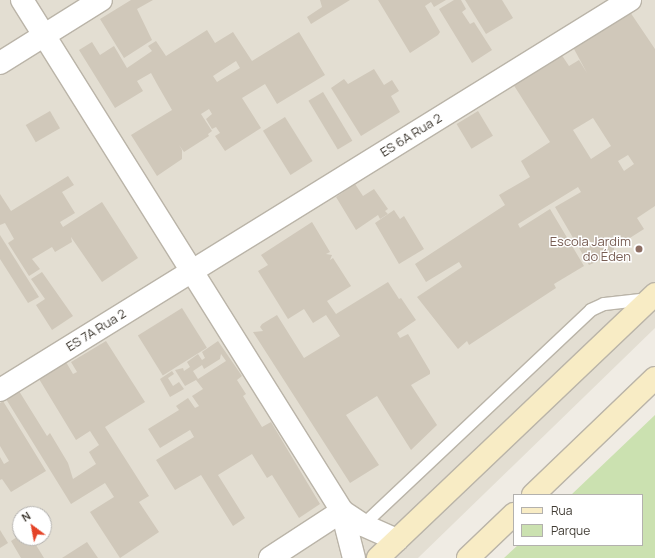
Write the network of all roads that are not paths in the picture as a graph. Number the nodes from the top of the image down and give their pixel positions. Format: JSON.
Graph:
{"nodes":[{"id":1,"x":22,"y":0,"type":"edge"},
{"id":2,"x":101,"y":0,"type":"edge"},
{"id":3,"x":630,"y":0,"type":"edge"},
{"id":4,"x":44,"y":36,"type":"junction"},
{"id":5,"x":0,"y":63,"type":"edge"},
{"id":6,"x":192,"y":270,"type":"junction"},
{"id":7,"x":653,"y":296,"type":"edge"},
{"id":8,"x":655,"y":378,"type":"edge"},
{"id":9,"x":0,"y":390,"type":"edge"},
{"id":10,"x":534,"y":494,"type":"edge"},
{"id":11,"x":342,"y":511,"type":"junction"},
{"id":12,"x":513,"y":515,"type":"edge"},
{"id":13,"x":362,"y":526,"type":"junction"},
{"id":14,"x":397,"y":540,"type":"junction"},
{"id":15,"x":270,"y":558,"type":"edge"},
{"id":16,"x":354,"y":558,"type":"edge"},
{"id":17,"x":378,"y":558,"type":"edge"},
{"id":18,"x":468,"y":558,"type":"edge"}],
"edges":[{"from":1,"to":4,"type":"street"},
{"from":2,"to":4,"type":"street"},
{"from":3,"to":6,"type":"street","name":"ES 6A Rua 2"},
{"from":4,"to":5,"type":"street"},
{"from":4,"to":6,"type":"street"},
{"from":6,"to":9,"type":"street","name":"ES 7A Rua 2"},
{"from":6,"to":11,"type":"street"},
{"from":7,"to":13,"type":"lane"},
{"from":7,"to":14,"type":"main road"},
{"from":8,"to":10,"type":"main road"},
{"from":11,"to":13,"type":"street"},
{"from":11,"to":15,"type":"street"},
{"from":11,"to":16,"type":"street"},
{"from":12,"to":18,"type":"main road"},
{"from":13,"to":14,"type":"street"},
{"from":14,"to":17,"type":"main road"}]}
